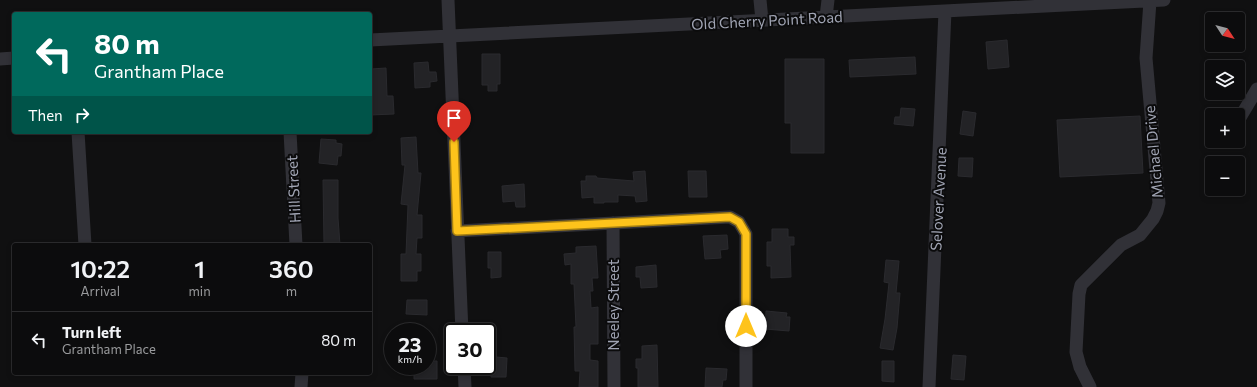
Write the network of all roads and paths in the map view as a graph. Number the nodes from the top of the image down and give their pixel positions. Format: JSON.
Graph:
{"nodes":[{"id":1,"x":448,"y":0,"type":"edge"},
{"id":2,"x":760,"y":0,"type":"edge"},
{"id":3,"x":828,"y":0,"type":"edge"},
{"id":4,"x":1164,"y":0,"type":"edge"},
{"id":5,"x":1150,"y":1,"type":"edge"},
{"id":6,"x":945,"y":11,"type":"junction"},
{"id":7,"x":826,"y":17,"type":"junction"},
{"id":8,"x":762,"y":20,"type":"junction"},
{"id":9,"x":449,"y":36,"type":"junction"},
{"id":10,"x":372,"y":40,"type":"edge"},
{"id":11,"x":12,"y":58,"type":"edge"},
{"id":12,"x":0,"y":59,"type":"edge"},
{"id":13,"x":1257,"y":89,"type":"edge"},
{"id":14,"x":1245,"y":109,"type":"edge"},
{"id":15,"x":78,"y":134,"type":"edge"},
{"id":16,"x":290,"y":134,"type":"edge"},
{"id":17,"x":613,"y":223,"type":"junction"},
{"id":18,"x":457,"y":231,"type":"junction"},
{"id":19,"x":85,"y":243,"type":"edge"},
{"id":20,"x":296,"y":243,"type":"edge"},
{"id":21,"x":462,"y":323,"type":"edge"},
{"id":22,"x":302,"y":375,"type":"edge"},
{"id":23,"x":464,"y":375,"type":"edge"},
{"id":24,"x":300,"y":387,"type":"edge"},
{"id":25,"x":465,"y":387,"type":"edge"},
{"id":26,"x":614,"y":387,"type":"edge"},
{"id":27,"x":746,"y":387,"type":"edge"},
{"id":28,"x":929,"y":387,"type":"edge"},
{"id":29,"x":1090,"y":387,"type":"edge"}],
"edges":[{"from":1,"to":9,"type":"street"},
{"from":2,"to":8,"type":"street"},
{"from":3,"to":7,"type":"street"},
{"from":4,"to":5,"type":"street","name":"Old Cherry Point Road"},
{"from":5,"to":6,"type":"street","name":"Old Cherry Point Road"},
{"from":5,"to":29,"type":"street","name":"Michael Drive"},
{"from":6,"to":7,"type":"street","name":"Old Cherry Point Road"},
{"from":6,"to":28,"type":"street","name":"Selover Avenue"},
{"from":7,"to":8,"type":"street","name":"Old Cherry Point Road"},
{"from":8,"to":9,"type":"street","name":"Old Cherry Point Road"},
{"from":9,"to":10,"type":"street","name":"Old Cherry Point Road"},
{"from":9,"to":18,"type":"street"},
{"from":11,"to":12,"type":"street"},
{"from":13,"to":14,"type":"street"},
{"from":15,"to":19,"type":"street"},
{"from":16,"to":20,"type":"street","name":"Hill Street"},
{"from":17,"to":18,"type":"street"},
{"from":17,"to":26,"type":"street","name":"Neeley Street"},
{"from":17,"to":27,"type":"street"},
{"from":18,"to":21,"type":"street"},
{"from":22,"to":24,"type":"street"},
{"from":23,"to":25,"type":"street"}]}
